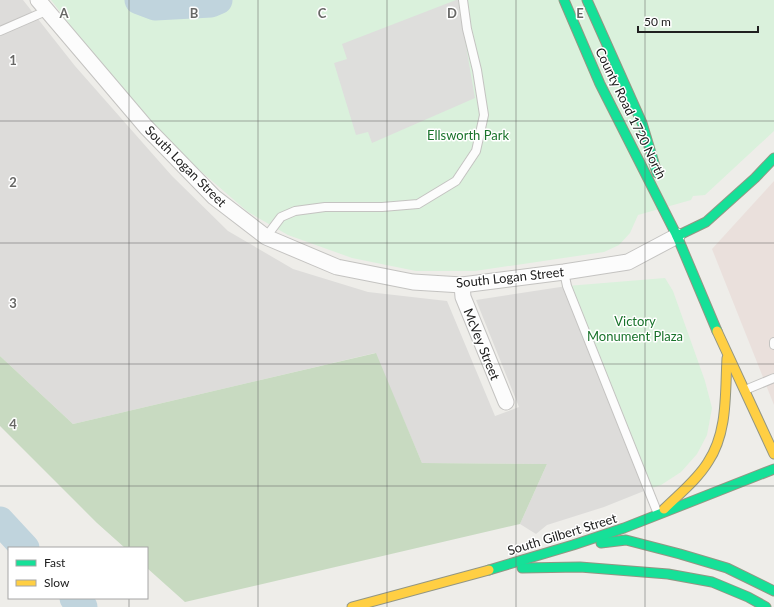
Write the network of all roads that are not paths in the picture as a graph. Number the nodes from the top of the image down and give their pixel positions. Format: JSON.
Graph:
{"nodes":[{"id":1,"x":463,"y":0,"type":"edge"},
{"id":2,"x":564,"y":0,"type":"edge"},
{"id":3,"x":587,"y":0,"type":"edge"},
{"id":4,"x":42,"y":5,"type":"edge"},
{"id":5,"x":0,"y":31,"type":"edge"},
{"id":6,"x":774,"y":158,"type":"edge"},
{"id":7,"x":677,"y":236,"type":"junction"},
{"id":8,"x":266,"y":238,"type":"junction"},
{"id":9,"x":564,"y":272,"type":"junction"},
{"id":10,"x":462,"y":285,"type":"junction"},
{"id":11,"x":727,"y":355,"type":"junction"},
{"id":12,"x":774,"y":378,"type":"edge"},
{"id":13,"x":744,"y":391,"type":"junction"},
{"id":14,"x":506,"y":402,"type":"dead end"},
{"id":15,"x":774,"y":454,"type":"edge"},
{"id":16,"x":774,"y":469,"type":"edge"},
{"id":17,"x":658,"y":515,"type":"junction"},
{"id":18,"x":574,"y":545,"type":"junction"},
{"id":19,"x":491,"y":569,"type":"junction"},
{"id":20,"x":774,"y":591,"type":"edge"},
{"id":21,"x":352,"y":607,"type":"edge"},
{"id":22,"x":766,"y":607,"type":"edge"}],
"edges":[{"from":1,"to":8,"type":"lane"},
{"from":2,"to":7,"type":"main road","name":"County Road 1720 North"},
{"from":3,"to":7,"type":"main road","name":"County Road 1720 North"},
{"from":4,"to":5,"type":"lane"},
{"from":4,"to":8,"type":"street","name":"South Logan Street"},
{"from":6,"to":7,"type":"main road"},
{"from":7,"to":9,"type":"street","name":"South Logan Street"},
{"from":7,"to":11,"type":"main road","name":"County Road 1720 North"},
{"from":8,"to":10,"type":"street","name":"South Logan Street"},
{"from":9,"to":10,"type":"street","name":"South Logan Street"},
{"from":9,"to":17,"type":"lane"},
{"from":10,"to":14,"type":"street","name":"McVey Street"},
{"from":11,"to":13,"type":"main road","name":"County Road 1720 North"},
{"from":11,"to":17,"type":"main road"},
{"from":12,"to":13,"type":"lane"},
{"from":13,"to":15,"type":"main road","name":"County Road 1720 North"},
{"from":16,"to":17,"type":"main road","name":"South Gilbert Street"},
{"from":17,"to":18,"type":"main road","name":"South Gilbert Street"},
{"from":18,"to":19,"type":"main road","name":"South Gilbert Street"},
{"from":18,"to":20,"type":"main road"},
{"from":19,"to":21,"type":"main road","name":"South Gilbert Street"},
{"from":19,"to":22,"type":"main road"}]}
